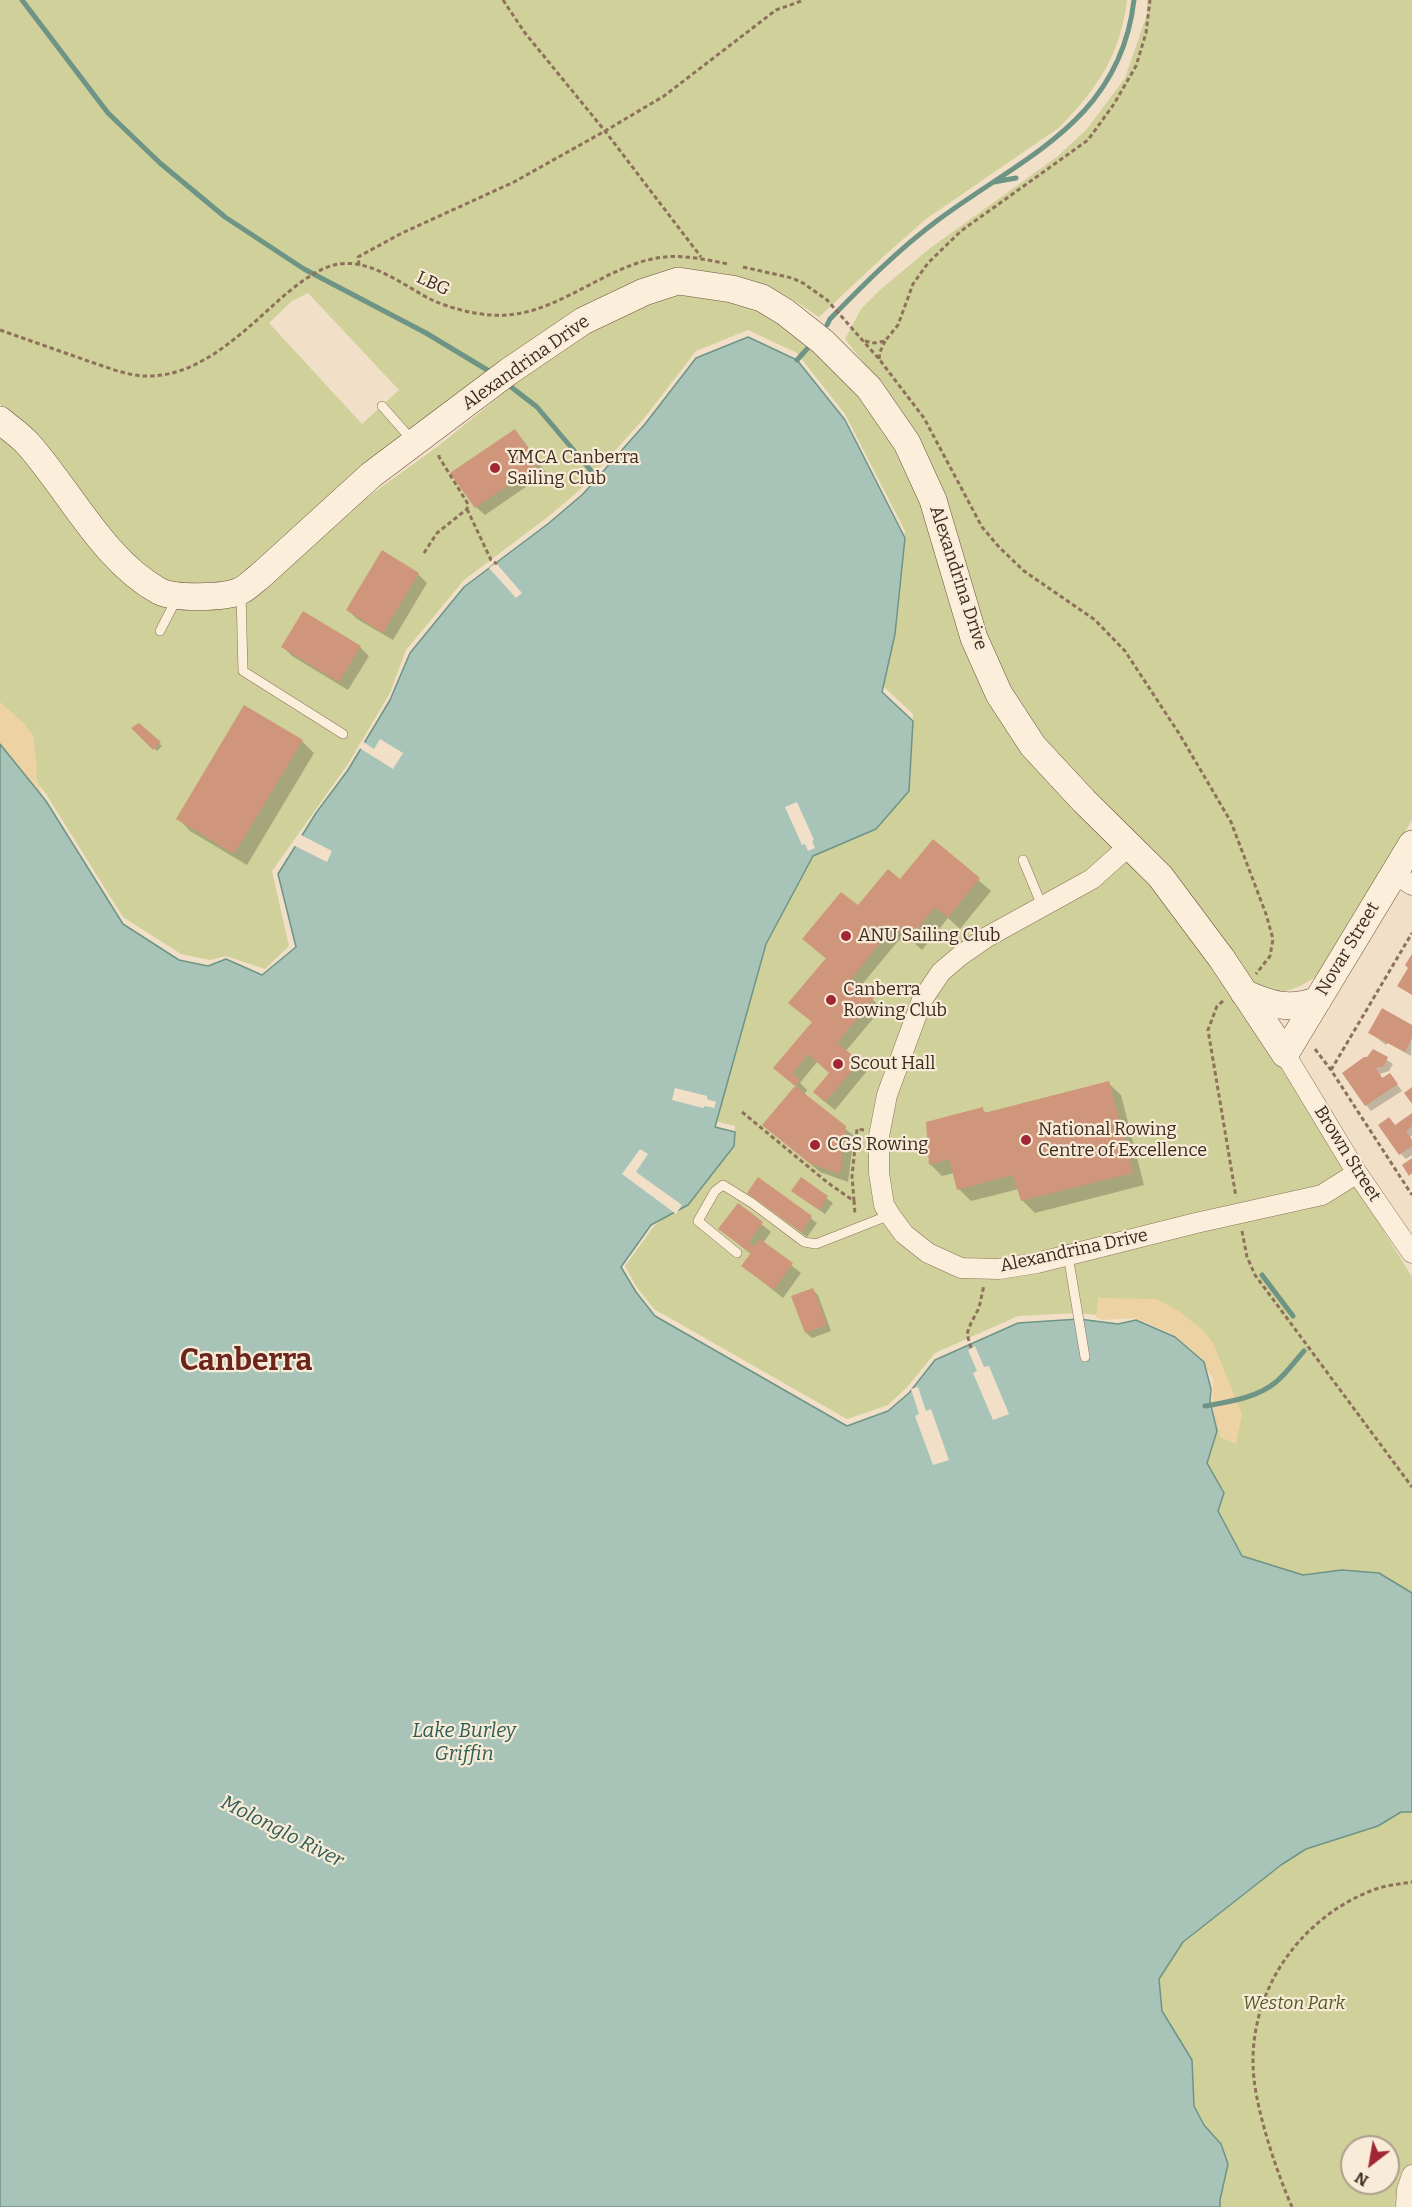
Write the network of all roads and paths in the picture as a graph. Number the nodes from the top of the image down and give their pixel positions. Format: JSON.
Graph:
{"nodes":[{"id":1,"x":503,"y":0,"type":"edge"},
{"id":2,"x":804,"y":0,"type":"edge"},
{"id":3,"x":1150,"y":0,"type":"edge"},
{"id":4,"x":605,"y":131,"type":"junction"},
{"id":5,"x":702,"y":258,"type":"junction"},
{"id":6,"x":359,"y":265,"type":"junction"},
{"id":7,"x":0,"y":330,"type":"edge"},
{"id":8,"x":885,"y":341,"type":"junction"},
{"id":9,"x":879,"y":360,"type":"dead end"},
{"id":10,"x":382,"y":406,"type":"dead end"},
{"id":11,"x":0,"y":420,"type":"edge"},
{"id":12,"x":427,"y":446,"type":"junction"},
{"id":13,"x":467,"y":509,"type":"junction"},
{"id":14,"x":424,"y":553,"type":"dead end"},
{"id":15,"x":497,"y":564,"type":"dead end"},
{"id":16,"x":240,"y":591,"type":"junction"},
{"id":17,"x":179,"y":594,"type":"junction"},
{"id":18,"x":160,"y":631,"type":"dead end"},
{"id":19,"x":343,"y":734,"type":"dead end"},
{"id":20,"x":1412,"y":844,"type":"edge"},
{"id":21,"x":1130,"y":845,"type":"junction"},
{"id":22,"x":1023,"y":860,"type":"dead end"},
{"id":23,"x":1403,"y":879,"type":"edge"},
{"id":24,"x":1042,"y":906,"type":"junction"},
{"id":25,"x":1412,"y":933,"type":"edge"},
{"id":26,"x":1245,"y":993,"type":"junction"},
{"id":27,"x":1317,"y":1000,"type":"junction"},
{"id":28,"x":1300,"y":1029,"type":"junction"},
{"id":29,"x":1285,"y":1054,"type":"junction"},
{"id":30,"x":1331,"y":1070,"type":"junction"},
{"id":31,"x":742,"y":1112,"type":"dead end"},
{"id":32,"x":1357,"y":1173,"type":"junction"},
{"id":33,"x":1412,"y":1195,"type":"edge"},
{"id":34,"x":890,"y":1215,"type":"junction"},
{"id":35,"x":856,"y":1228,"type":"junction"},
{"id":36,"x":737,"y":1253,"type":"dead end"},
{"id":37,"x":1412,"y":1253,"type":"edge"},
{"id":38,"x":1068,"y":1255,"type":"junction"},
{"id":39,"x":987,"y":1269,"type":"junction"},
{"id":40,"x":971,"y":1348,"type":"dead end"},
{"id":41,"x":1085,"y":1357,"type":"dead end"},
{"id":42,"x":1412,"y":1882,"type":"edge"},
{"id":43,"x":1412,"y":2175,"type":"edge"},
{"id":44,"x":1292,"y":2207,"type":"edge"},
{"id":45,"x":1406,"y":2207,"type":"edge"}],
"edges":[{"from":1,"to":4,"type":"path"},
{"from":2,"to":4,"type":"path"},
{"from":3,"to":8,"type":"path"},
{"from":4,"to":5,"type":"path"},
{"from":4,"to":6,"type":"path"},
{"from":5,"to":6,"type":"path","name":"LBG"},
{"from":5,"to":8,"type":"path","name":"LBG"},
{"from":6,"to":7,"type":"path","name":"LBG"},
{"from":8,"to":9,"type":"path"},
{"from":10,"to":12,"type":"lane"},
{"from":11,"to":17,"type":"main road","name":"Alexandrina Drive"},
{"from":12,"to":13,"type":"path"},
{"from":12,"to":16,"type":"main road","name":"Alexandrina Drive"},
{"from":12,"to":21,"type":"main road","name":"Alexandrina Drive"},
{"from":13,"to":14,"type":"path"},
{"from":13,"to":15,"type":"path"},
{"from":16,"to":17,"type":"main road","name":"Alexandrina Drive"},
{"from":16,"to":19,"type":"lane"},
{"from":17,"to":18,"type":"lane"},
{"from":20,"to":23,"type":"main road","name":"Novar Street"},
{"from":21,"to":24,"type":"street","name":"Alexandrina Drive"},
{"from":21,"to":26,"type":"main road","name":"Alexandrina Drive"},
{"from":22,"to":24,"type":"lane"},
{"from":23,"to":27,"type":"main road","name":"Novar Street"},
{"from":24,"to":34,"type":"street","name":"Alexandrina Drive"},
{"from":25,"to":30,"type":"path"},
{"from":26,"to":27,"type":"main road"},
{"from":26,"to":29,"type":"main road","name":"Alexandrina Drive"},
{"from":27,"to":28,"type":"main road","name":"Novar Street"},
{"from":28,"to":29,"type":"main road","name":"Novar Street"},
{"from":28,"to":30,"type":"path"},
{"from":29,"to":32,"type":"street","name":"Brown Street"},
{"from":30,"to":33,"type":"path"},
{"from":31,"to":35,"type":"path"},
{"from":32,"to":37,"type":"street","name":"Brown Street"},
{"from":32,"to":38,"type":"street","name":"Alexandrina Drive"},
{"from":34,"to":35,"type":"lane"},
{"from":34,"to":39,"type":"street","name":"Alexandrina Drive"},
{"from":35,"to":36,"type":"lane"},
{"from":38,"to":39,"type":"street","name":"Alexandrina Drive"},
{"from":38,"to":41,"type":"lane"},
{"from":39,"to":40,"type":"path"},
{"from":42,"to":44,"type":"path"},
{"from":43,"to":45,"type":"street"}]}
